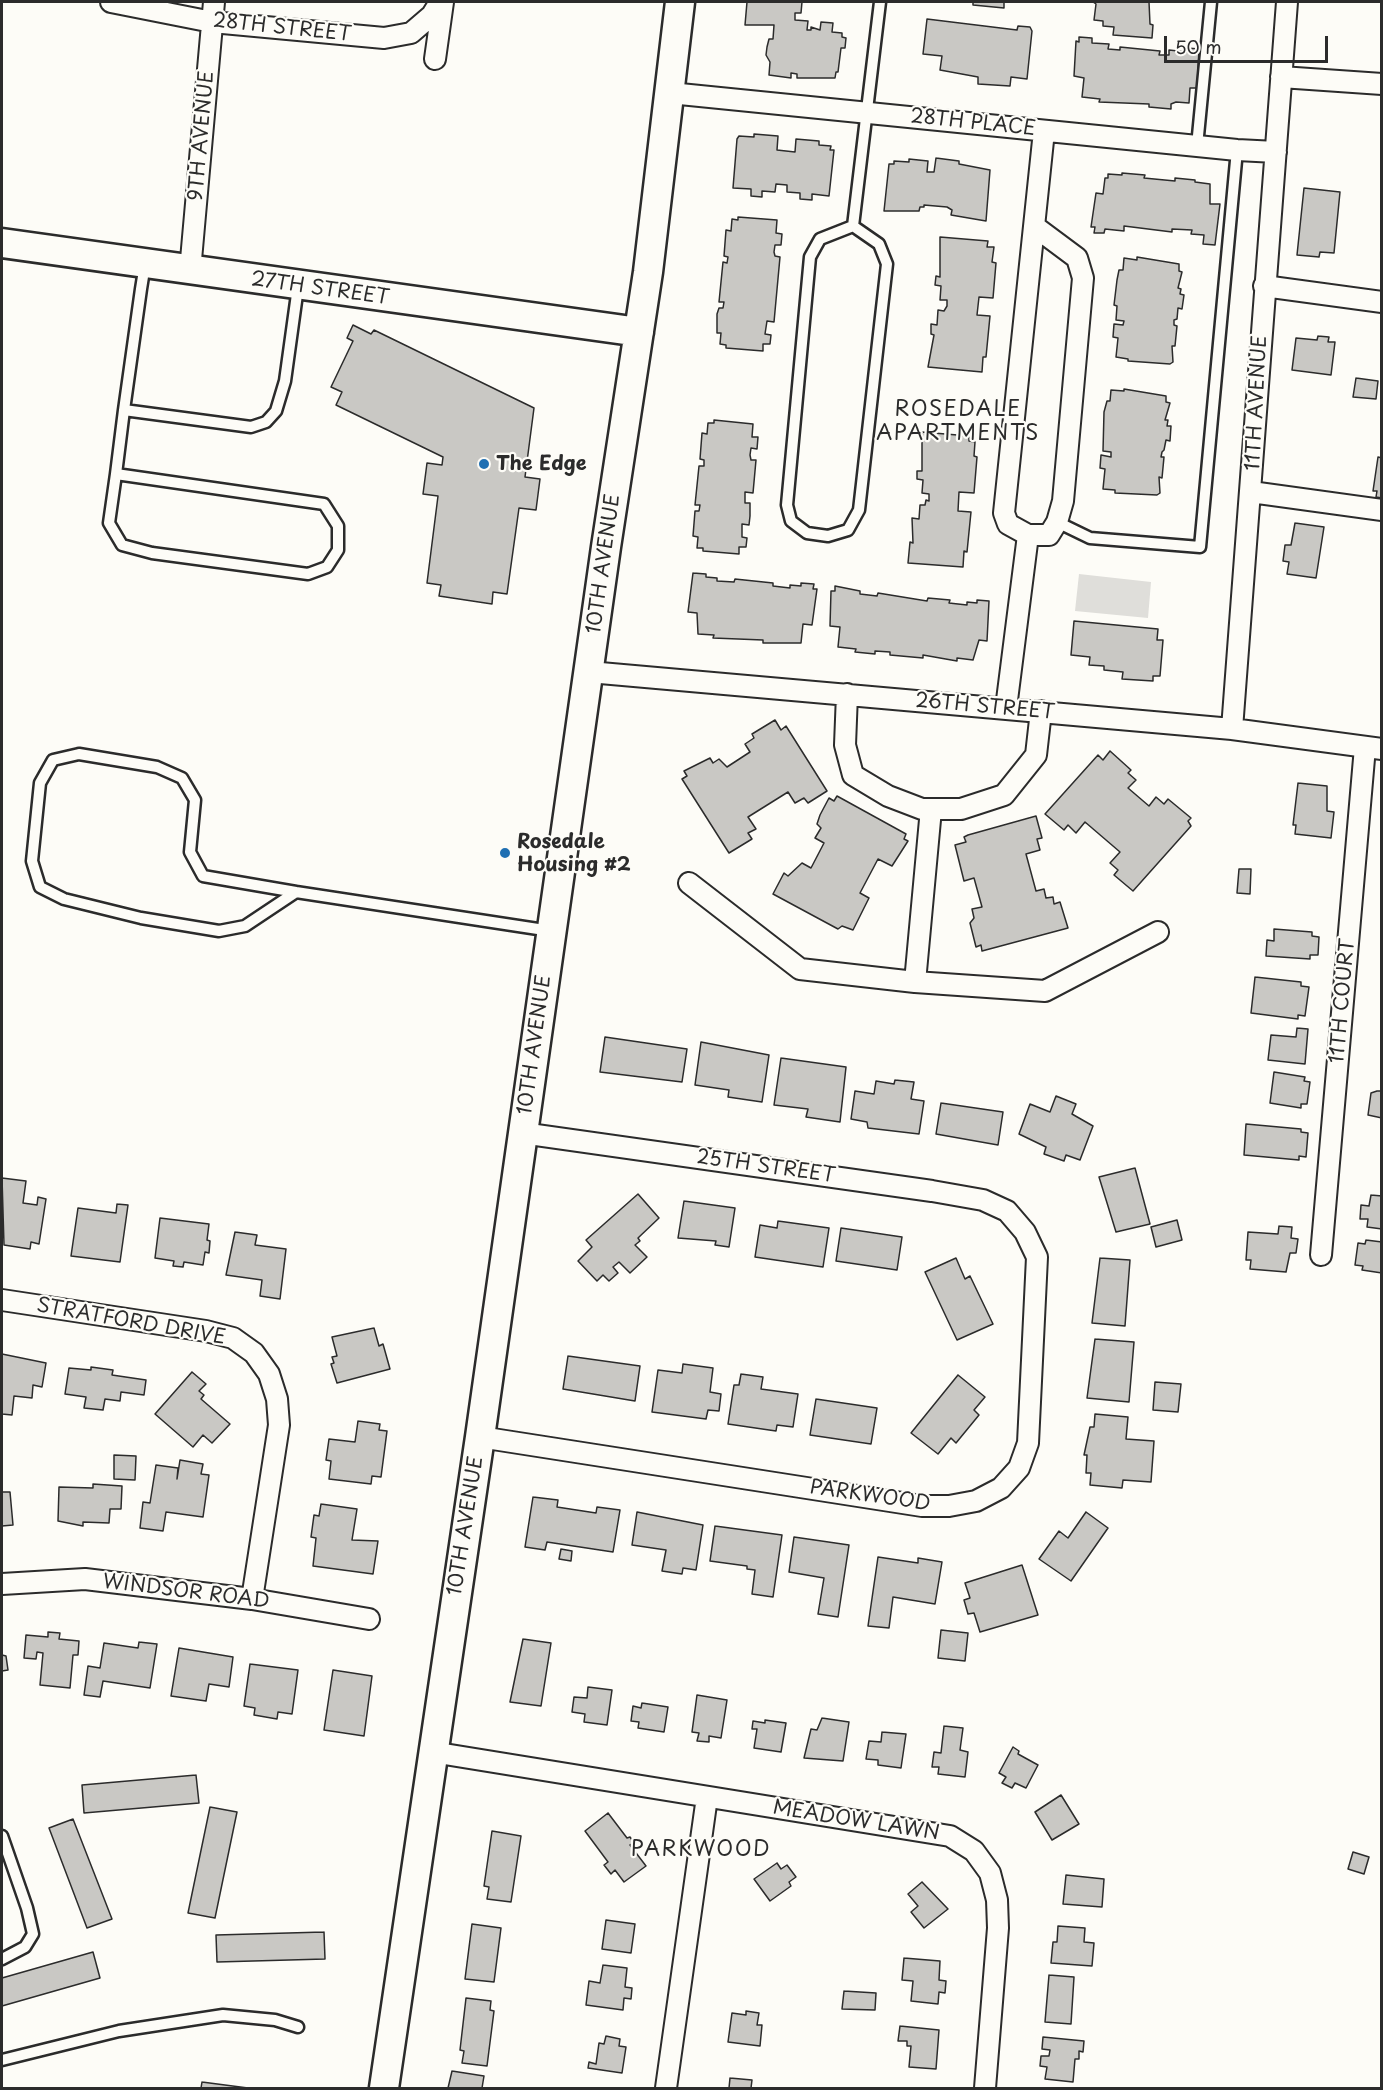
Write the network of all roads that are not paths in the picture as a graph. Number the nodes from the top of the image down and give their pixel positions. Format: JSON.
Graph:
{"nodes":[{"id":1,"x":111,"y":2,"type":"edge"},
{"id":2,"x":214,"y":2,"type":"edge"},
{"id":3,"x":442,"y":2,"type":"edge"},
{"id":4,"x":680,"y":2,"type":"edge"},
{"id":5,"x":880,"y":2,"type":"edge"},
{"id":6,"x":1211,"y":2,"type":"edge"},
{"id":7,"x":1287,"y":2,"type":"edge"},
{"id":8,"x":212,"y":22,"type":"junction"},
{"id":9,"x":435,"y":59,"type":"dead end"},
{"id":10,"x":1281,"y":77,"type":"junction"},
{"id":11,"x":1382,"y":84,"type":"edge"},
{"id":12,"x":670,"y":93,"type":"junction"},
{"id":13,"x":867,"y":112,"type":"junction"},
{"id":14,"x":1044,"y":131,"type":"junction"},
{"id":15,"x":1197,"y":146,"type":"junction"},
{"id":16,"x":1237,"y":150,"type":"junction"},
{"id":17,"x":1276,"y":152,"type":"junction"},
{"id":18,"x":853,"y":226,"type":"junction"},
{"id":19,"x":1034,"y":226,"type":"junction"},
{"id":20,"x":2,"y":243,"type":"edge"},
{"id":21,"x":145,"y":264,"type":"junction"},
{"id":22,"x":190,"y":271,"type":"junction"},
{"id":23,"x":298,"y":285,"type":"junction"},
{"id":24,"x":1264,"y":286,"type":"junction"},
{"id":25,"x":1382,"y":302,"type":"edge"},
{"id":26,"x":639,"y":332,"type":"junction"},
{"id":27,"x":124,"y":410,"type":"junction"},
{"id":28,"x":116,"y":474,"type":"junction"},
{"id":29,"x":1251,"y":492,"type":"junction"},
{"id":30,"x":1382,"y":510,"type":"edge"},
{"id":31,"x":1057,"y":522,"type":"junction"},
{"id":32,"x":1028,"y":535,"type":"junction"},
{"id":33,"x":589,"y":672,"type":"junction"},
{"id":34,"x":847,"y":694,"type":"junction"},
{"id":35,"x":1006,"y":708,"type":"junction"},
{"id":36,"x":1041,"y":711,"type":"junction"},
{"id":37,"x":1232,"y":729,"type":"junction"},
{"id":38,"x":1373,"y":748,"type":"edge"},
{"id":39,"x":931,"y":809,"type":"junction"},
{"id":40,"x":689,"y":883,"type":"dead end"},
{"id":41,"x":297,"y":892,"type":"junction"},
{"id":42,"x":551,"y":931,"type":"junction"},
{"id":43,"x":1158,"y":932,"type":"dead end"},
{"id":44,"x":915,"y":982,"type":"junction"},
{"id":45,"x":522,"y":1133,"type":"junction"},
{"id":46,"x":1007,"y":1211,"type":"joint"},
{"id":47,"x":1321,"y":1255,"type":"dead end"},
{"id":48,"x":2,"y":1300,"type":"edge"},
{"id":49,"x":480,"y":1437,"type":"junction"},
{"id":50,"x":2,"y":1584,"type":"edge"},
{"id":51,"x":252,"y":1599,"type":"junction"},
{"id":52,"x":369,"y":1620,"type":"dead end"},
{"id":53,"x":432,"y":1752,"type":"junction"},
{"id":54,"x":706,"y":1797,"type":"junction"},
{"id":55,"x":2,"y":1836,"type":"edge"},
{"id":56,"x":2,"y":1959,"type":"edge"},
{"id":57,"x":298,"y":2027,"type":"dead end"},
{"id":58,"x":2,"y":2060,"type":"edge"},
{"id":59,"x":384,"y":2088,"type":"edge"},
{"id":60,"x":666,"y":2088,"type":"edge"},
{"id":61,"x":985,"y":2088,"type":"edge"}],
"edges":[{"from":1,"to":8,"type":"street","name":"28TH STREET"},
{"from":2,"to":8,"type":"street","name":"9TH AVENUE"},
{"from":3,"to":8,"type":"street","name":"28TH STREET"},
{"from":3,"to":9,"type":"street"},
{"from":4,"to":12,"type":"main road","name":"10TH AVENUE"},
{"from":5,"to":13,"type":"lane"},
{"from":6,"to":15,"type":"lane"},
{"from":7,"to":10,"type":"street","name":"11TH AVENUE"},
{"from":8,"to":22,"type":"street","name":"9TH AVENUE"},
{"from":10,"to":11,"type":"street"},
{"from":10,"to":17,"type":"street","name":"11TH AVENUE"},
{"from":12,"to":13,"type":"street","name":"28TH PLACE"},
{"from":12,"to":26,"type":"main road","name":"10TH AVENUE"},
{"from":13,"to":14,"type":"street","name":"28TH PLACE"},
{"from":13,"to":18,"type":"lane"},
{"from":14,"to":15,"type":"street","name":"28TH PLACE"},
{"from":14,"to":19,"type":"street"},
{"from":15,"to":16,"type":"street","name":"28TH PLACE"},
{"from":16,"to":17,"type":"street","name":"28TH PLACE"},
{"from":16,"to":31,"type":"lane"},
{"from":17,"to":24,"type":"street","name":"11TH AVENUE"},
{"from":18,"to":18,"type":"lane"},
{"from":19,"to":31,"type":"street"},
{"from":19,"to":32,"type":"street"},
{"from":20,"to":21,"type":"main road","name":"27TH STREET"},
{"from":21,"to":22,"type":"main road","name":"27TH STREET"},
{"from":21,"to":27,"type":"lane"},
{"from":22,"to":23,"type":"main road","name":"27TH STREET"},
{"from":23,"to":26,"type":"main road","name":"27TH STREET"},
{"from":23,"to":27,"type":"lane"},
{"from":24,"to":25,"type":"street"},
{"from":24,"to":29,"type":"street","name":"11TH AVENUE"},
{"from":26,"to":33,"type":"main road","name":"10TH AVENUE"},
{"from":27,"to":28,"type":"lane"},
{"from":28,"to":28,"type":"lane"},
{"from":29,"to":30,"type":"street"},
{"from":29,"to":37,"type":"street","name":"11TH AVENUE"},
{"from":31,"to":32,"type":"street"},
{"from":32,"to":35,"type":"street"},
{"from":33,"to":34,"type":"street","name":"26TH STREET"},
{"from":33,"to":42,"type":"main road","name":"10TH AVENUE"},
{"from":34,"to":35,"type":"street","name":"26TH STREET"},
{"from":34,"to":39,"type":"street"},
{"from":35,"to":36,"type":"street","name":"26TH STREET"},
{"from":36,"to":37,"type":"street","name":"26TH STREET"},
{"from":36,"to":39,"type":"street"},
{"from":37,"to":38,"type":"street","name":"26TH STREET"},
{"from":38,"to":47,"type":"street","name":"11TH COURT"},
{"from":39,"to":44,"type":"street"},
{"from":40,"to":44,"type":"street"},
{"from":41,"to":41,"type":"lane"},
{"from":41,"to":42,"type":"lane"},
{"from":42,"to":45,"type":"main road","name":"10TH AVENUE"},
{"from":43,"to":44,"type":"street"},
{"from":45,"to":46,"type":"street","name":"25TH STREET"},
{"from":45,"to":49,"type":"main road","name":"10TH AVENUE"},
{"from":46,"to":49,"type":"street","name":"PARKWOOD"},
{"from":48,"to":51,"type":"street","name":"STRATFORD DRIVE"},
{"from":49,"to":53,"type":"main road","name":"10TH AVENUE"},
{"from":50,"to":51,"type":"street","name":"WINDSOR ROAD"},
{"from":51,"to":52,"type":"street","name":"WINDSOR ROAD"},
{"from":53,"to":54,"type":"street","name":"MEADOW LAWN"},
{"from":53,"to":59,"type":"main road","name":"10TH AVENUE"},
{"from":54,"to":60,"type":"street"},
{"from":54,"to":61,"type":"street","name":"MEADOW LAWN"},
{"from":55,"to":56,"type":"lane"},
{"from":57,"to":58,"type":"lane"}]}
